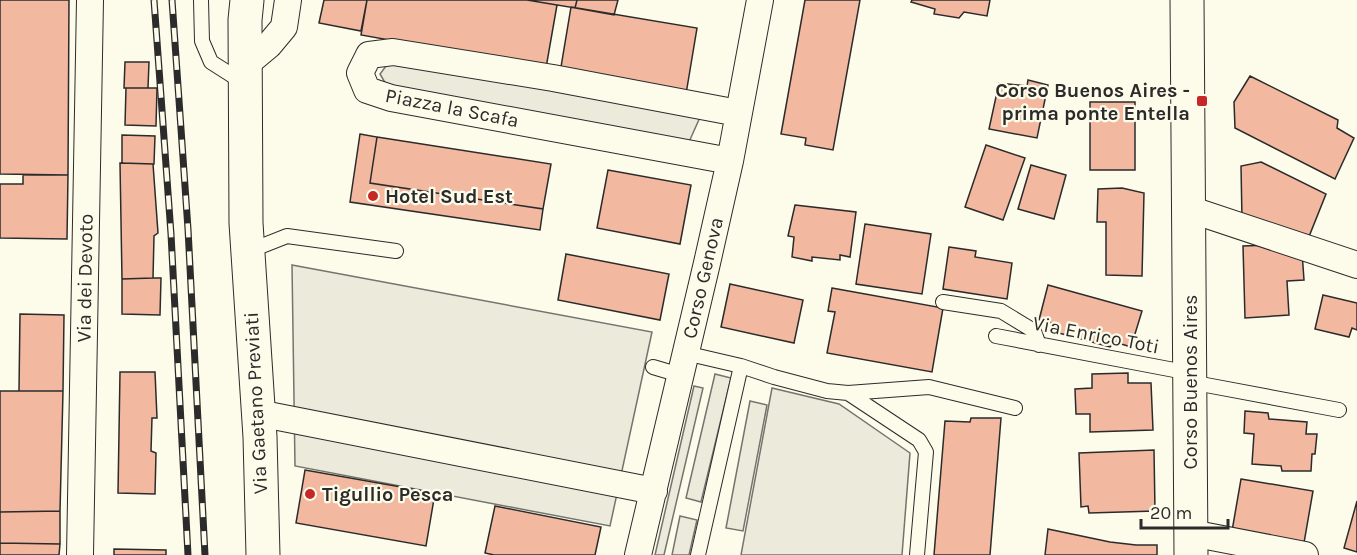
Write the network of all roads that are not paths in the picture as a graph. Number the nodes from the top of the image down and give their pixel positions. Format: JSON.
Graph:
{"nodes":[{"id":1,"x":90,"y":0,"type":"edge"},
{"id":2,"x":201,"y":0,"type":"edge"},
{"id":3,"x":288,"y":0,"type":"edge"},
{"id":4,"x":760,"y":0,"type":"edge"},
{"id":5,"x":1187,"y":0,"type":"edge"},
{"id":6,"x":246,"y":10,"type":"edge"},
{"id":7,"x":246,"y":75,"type":"junction"},
{"id":8,"x":738,"y":113,"type":"junction"},
{"id":9,"x":730,"y":161,"type":"junction"},
{"id":10,"x":1189,"y":209,"type":"junction"},
{"id":11,"x":248,"y":251,"type":"junction"},
{"id":12,"x":396,"y":251,"type":"dead end"},
{"id":13,"x":1357,"y":265,"type":"edge"},
{"id":14,"x":943,"y":302,"type":"dead end"},
{"id":15,"x":996,"y":336,"type":"dead end"},
{"id":16,"x":1039,"y":345,"type":"junction"},
{"id":17,"x":683,"y":364,"type":"junction"},
{"id":18,"x":741,"y":366,"type":"junction"},
{"id":19,"x":653,"y":367,"type":"dead end"},
{"id":20,"x":1190,"y":377,"type":"junction"},
{"id":21,"x":848,"y":393,"type":"junction"},
{"id":22,"x":1015,"y":408,"type":"dead end"},
{"id":23,"x":1339,"y":410,"type":"dead end"},
{"id":24,"x":258,"y":413,"type":"junction"},
{"id":25,"x":654,"y":491,"type":"junction"},
{"id":26,"x":1191,"y":544,"type":"edge"},
{"id":27,"x":80,"y":555,"type":"edge"},
{"id":28,"x":263,"y":555,"type":"edge"},
{"id":29,"x":638,"y":555,"type":"edge"},
{"id":30,"x":698,"y":555,"type":"edge"},
{"id":31,"x":918,"y":555,"type":"edge"},
{"id":32,"x":1305,"y":555,"type":"edge"}],
"edges":[{"from":1,"to":27,"type":"street","name":"Via dei Devoto"},
{"from":2,"to":7,"type":"lane"},
{"from":3,"to":7,"type":"street"},
{"from":4,"to":8,"type":"street","name":"Corso Genova"},
{"from":5,"to":10,"type":"street","name":"Corso Buenos Aires"},
{"from":6,"to":7,"type":"street","name":"Via Gaetano Previati"},
{"from":7,"to":11,"type":"street","name":"Via Gaetano Previati"},
{"from":8,"to":9,"type":"street","name":"Corso Genova"},
{"from":8,"to":9,"type":"street","name":"Piazza la Scafa"},
{"from":9,"to":17,"type":"street","name":"Corso Genova"},
{"from":10,"to":13,"type":"street"},
{"from":10,"to":20,"type":"street","name":"Corso Buenos Aires"},
{"from":11,"to":12,"type":"lane"},
{"from":11,"to":24,"type":"street","name":"Via Gaetano Previati"},
{"from":14,"to":16,"type":"lane"},
{"from":15,"to":16,"type":"lane","name":"Via Enrico Toti"},
{"from":16,"to":20,"type":"lane","name":"Via Enrico Toti"},
{"from":17,"to":18,"type":"lane"},
{"from":17,"to":19,"type":"lane"},
{"from":17,"to":25,"type":"street","name":"Corso Genova"},
{"from":18,"to":21,"type":"lane"},
{"from":18,"to":30,"type":"lane"},
{"from":20,"to":23,"type":"lane","name":"Via Enrico Toti"},
{"from":20,"to":26,"type":"street","name":"Corso Buenos Aires"},
{"from":21,"to":22,"type":"lane"},
{"from":21,"to":31,"type":"lane"},
{"from":24,"to":25,"type":"street"},
{"from":24,"to":28,"type":"street","name":"Via Gaetano Previati"},
{"from":25,"to":29,"type":"street","name":"Corso Genova"},
{"from":26,"to":32,"type":"street"}]}
